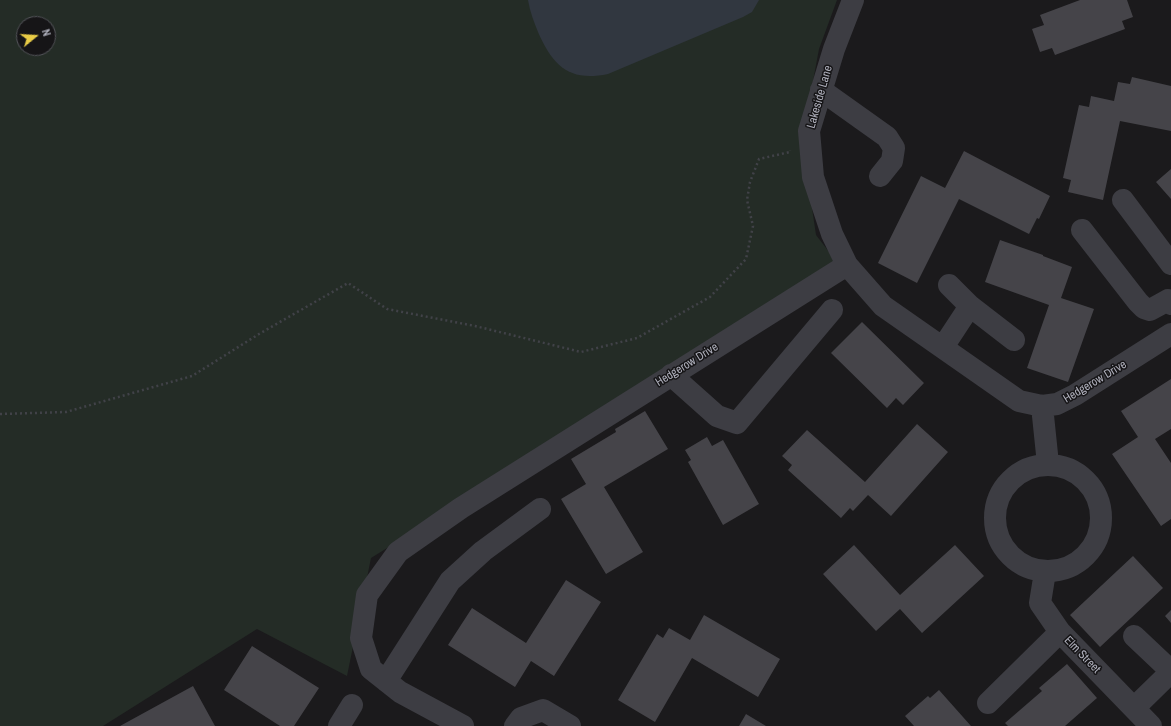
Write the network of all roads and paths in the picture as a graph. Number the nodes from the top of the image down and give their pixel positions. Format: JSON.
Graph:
{"nodes":[{"id":1,"x":853,"y":0,"type":"edge"},
{"id":2,"x":821,"y":90,"type":"junction"},
{"id":3,"x":791,"y":145,"type":"dead end"},
{"id":4,"x":880,"y":176,"type":"dead end"},
{"id":5,"x":1123,"y":200,"type":"dead end"},
{"id":6,"x":1082,"y":230,"type":"dead end"},
{"id":7,"x":1171,"y":264,"type":"edge"},
{"id":8,"x":847,"y":265,"type":"junction"},
{"id":9,"x":949,"y":285,"type":"dead end"},
{"id":10,"x":1170,"y":301,"type":"edge"},
{"id":11,"x":970,"y":306,"type":"junction"},
{"id":12,"x":832,"y":310,"type":"dead end"},
{"id":13,"x":1014,"y":340,"type":"dead end"},
{"id":14,"x":1166,"y":342,"type":"edge"},
{"id":15,"x":942,"y":347,"type":"junction"},
{"id":16,"x":671,"y":376,"type":"junction"},
{"id":17,"x":1042,"y":406,"type":"junction"},
{"id":18,"x":0,"y":414,"type":"edge"},
{"id":19,"x":1048,"y":464,"type":"junction"},
{"id":20,"x":540,"y":509,"type":"dead end"},
{"id":21,"x":1045,"y":572,"type":"junction"},
{"id":22,"x":1060,"y":632,"type":"junction"},
{"id":23,"x":1134,"y":636,"type":"dead end"},
{"id":24,"x":1171,"y":672,"type":"edge"},
{"id":25,"x":386,"y":681,"type":"junction"},
{"id":26,"x":988,"y":703,"type":"dead end"},
{"id":27,"x":352,"y":705,"type":"dead end"},
{"id":28,"x":1134,"y":708,"type":"junction"},
{"id":29,"x":339,"y":726,"type":"edge"},
{"id":30,"x":463,"y":726,"type":"edge"},
{"id":31,"x":515,"y":726,"type":"edge"},
{"id":32,"x":570,"y":726,"type":"edge"},
{"id":33,"x":1151,"y":726,"type":"edge"}],
"edges":[{"from":1,"to":2,"type":"street","name":"Lakeside Lane"},
{"from":2,"to":4,"type":"street"},
{"from":2,"to":8,"type":"street","name":"Lakeside Lane"},
{"from":3,"to":18,"type":"path"},
{"from":5,"to":7,"type":"street"},
{"from":6,"to":10,"type":"street"},
{"from":8,"to":15,"type":"street","name":"Hedgerow Drive"},
{"from":8,"to":16,"type":"street","name":"Hedgerow Drive"},
{"from":9,"to":11,"type":"street"},
{"from":11,"to":13,"type":"street"},
{"from":11,"to":15,"type":"street"},
{"from":12,"to":16,"type":"street"},
{"from":14,"to":17,"type":"street","name":"Hedgerow Drive"},
{"from":15,"to":17,"type":"street","name":"Hedgerow Drive"},
{"from":16,"to":25,"type":"street","name":"Hedgerow Drive"},
{"from":17,"to":19,"type":"street"},
{"from":19,"to":21,"type":"street"},
{"from":19,"to":21,"type":"street"},
{"from":20,"to":25,"type":"street"},
{"from":21,"to":22,"type":"street","name":"Elm Street"},
{"from":22,"to":26,"type":"street"},
{"from":22,"to":28,"type":"street","name":"Elm Street"},
{"from":23,"to":24,"type":"street"},
{"from":24,"to":28,"type":"street"},
{"from":25,"to":30,"type":"street","name":"Hedgerow Drive"},
{"from":27,"to":29,"type":"street"},
{"from":28,"to":33,"type":"street","name":"Elm Street"},
{"from":31,"to":32,"type":"street"}]}
